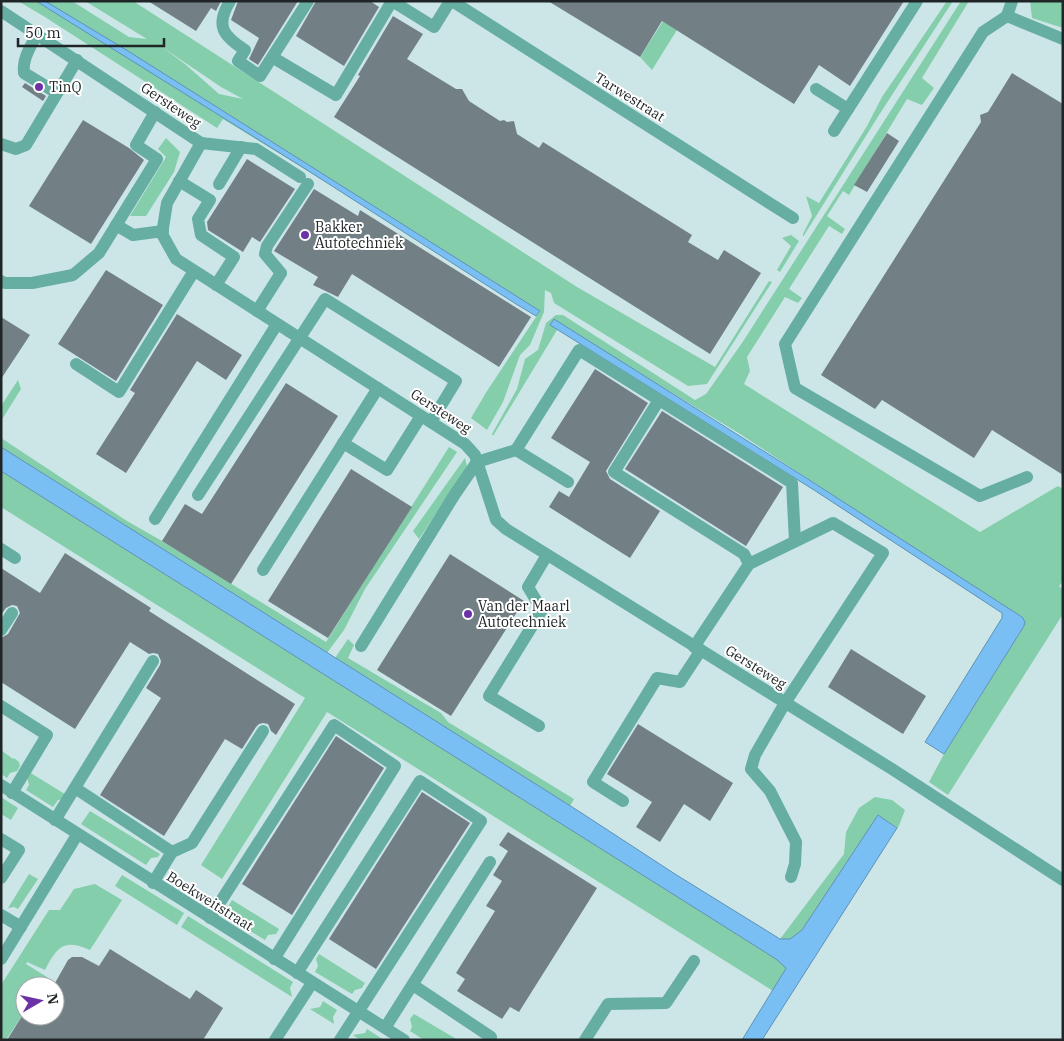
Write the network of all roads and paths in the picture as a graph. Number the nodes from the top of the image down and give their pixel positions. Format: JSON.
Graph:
{"nodes":[{"id":1,"x":230,"y":1,"type":"edge"},
{"id":2,"x":308,"y":1,"type":"edge"},
{"id":3,"x":392,"y":1,"type":"edge"},
{"id":4,"x":451,"y":1,"type":"edge"},
{"id":5,"x":917,"y":1,"type":"edge"},
{"id":6,"x":1012,"y":1,"type":"edge"},
{"id":7,"x":3,"y":15,"type":"edge"},
{"id":8,"x":1007,"y":16,"type":"junction"},
{"id":9,"x":37,"y":34,"type":"junction"},
{"id":10,"x":1063,"y":39,"type":"edge"},
{"id":11,"x":77,"y":60,"type":"junction"},
{"id":12,"x":277,"y":60,"type":"dead end"},
{"id":13,"x":816,"y":89,"type":"dead end"},
{"id":14,"x":57,"y":92,"type":"junction"},
{"id":15,"x":848,"y":109,"type":"junction"},
{"id":16,"x":155,"y":112,"type":"junction"},
{"id":17,"x":834,"y":131,"type":"dead end"},
{"id":18,"x":201,"y":143,"type":"junction"},
{"id":19,"x":1,"y":144,"type":"edge"},
{"id":20,"x":241,"y":147,"type":"junction"},
{"id":21,"x":179,"y":181,"type":"junction"},
{"id":22,"x":219,"y":184,"type":"dead end"},
{"id":23,"x":793,"y":218,"type":"dead end"},
{"id":24,"x":116,"y":225,"type":"junction"},
{"id":25,"x":163,"y":232,"type":"junction"},
{"id":26,"x":194,"y":271,"type":"junction"},
{"id":27,"x":1,"y":281,"type":"edge"},
{"id":28,"x":216,"y":285,"type":"junction"},
{"id":29,"x":257,"y":311,"type":"junction"},
{"id":30,"x":277,"y":324,"type":"junction"},
{"id":31,"x":300,"y":338,"type":"junction"},
{"id":32,"x":76,"y":364,"type":"dead end"},
{"id":33,"x":378,"y":388,"type":"junction"},
{"id":34,"x":659,"y":400,"type":"junction"},
{"id":35,"x":426,"y":419,"type":"junction"},
{"id":36,"x":343,"y":443,"type":"junction"},
{"id":37,"x":516,"y":450,"type":"junction"},
{"id":38,"x":477,"y":462,"type":"junction"},
{"id":39,"x":1027,"y":477,"type":"dead end"},
{"id":40,"x":568,"y":482,"type":"dead end"},
{"id":41,"x":198,"y":495,"type":"dead end"},
{"id":42,"x":155,"y":519,"type":"dead end"},
{"id":43,"x":795,"y":541,"type":"junction"},
{"id":44,"x":1,"y":549,"type":"edge"},
{"id":45,"x":547,"y":555,"type":"junction"},
{"id":46,"x":15,"y":558,"type":"dead end"},
{"id":47,"x":749,"y":564,"type":"junction"},
{"id":48,"x":263,"y":570,"type":"dead end"},
{"id":49,"x":12,"y":613,"type":"dead end"},
{"id":50,"x":1,"y":630,"type":"edge"},
{"id":51,"x":361,"y":646,"type":"dead end"},
{"id":52,"x":698,"y":649,"type":"junction"},
{"id":53,"x":153,"y":661,"type":"dead end"},
{"id":54,"x":786,"y":703,"type":"junction"},
{"id":55,"x":1,"y":706,"type":"edge"},
{"id":56,"x":539,"y":726,"type":"dead end"},
{"id":57,"x":263,"y":731,"type":"dead end"},
{"id":58,"x":1,"y":785,"type":"edge"},
{"id":59,"x":75,"y":788,"type":"junction"},
{"id":60,"x":12,"y":793,"type":"junction"},
{"id":61,"x":623,"y":801,"type":"dead end"},
{"id":62,"x":55,"y":820,"type":"junction"},
{"id":63,"x":77,"y":835,"type":"junction"},
{"id":64,"x":1,"y":839,"type":"edge"},
{"id":65,"x":172,"y":852,"type":"junction"},
{"id":66,"x":490,"y":862,"type":"dead end"},
{"id":67,"x":791,"y":877,"type":"dead end"},
{"id":68,"x":1,"y":878,"type":"edge"},
{"id":69,"x":1063,"y":880,"type":"edge"},
{"id":70,"x":153,"y":883,"type":"junction"},
{"id":71,"x":1,"y":915,"type":"edge"},
{"id":72,"x":210,"y":918,"type":"junction"},
{"id":73,"x":21,"y":927,"type":"junction"},
{"id":74,"x":1,"y":959,"type":"edge"},
{"id":75,"x":274,"y":959,"type":"junction"},
{"id":76,"x":694,"y":961,"type":"dead end"},
{"id":77,"x":297,"y":973,"type":"junction"},
{"id":78,"x":312,"y":982,"type":"junction"},
{"id":79,"x":413,"y":985,"type":"junction"},
{"id":80,"x":358,"y":1011,"type":"junction"},
{"id":81,"x":385,"y":1028,"type":"junction"},
{"id":82,"x":275,"y":1040,"type":"edge"},
{"id":83,"x":340,"y":1040,"type":"edge"},
{"id":84,"x":404,"y":1040,"type":"edge"},
{"id":85,"x":490,"y":1040,"type":"edge"},
{"id":86,"x":585,"y":1040,"type":"edge"}],
"edges":[{"from":1,"to":2,"type":"street"},
{"from":3,"to":4,"type":"street"},
{"from":3,"to":12,"type":"street"},
{"from":4,"to":23,"type":"street","name":"Tarwestraat"},
{"from":5,"to":15,"type":"street"},
{"from":6,"to":8,"type":"street"},
{"from":7,"to":9,"type":"street","name":"Gersteweg"},
{"from":8,"to":10,"type":"street"},
{"from":8,"to":39,"type":"street"},
{"from":9,"to":11,"type":"street","name":"Gersteweg"},
{"from":9,"to":14,"type":"street"},
{"from":11,"to":14,"type":"street"},
{"from":11,"to":16,"type":"street","name":"Gersteweg"},
{"from":13,"to":15,"type":"street"},
{"from":14,"to":19,"type":"street"},
{"from":15,"to":17,"type":"street"},
{"from":16,"to":18,"type":"street","name":"Gersteweg"},
{"from":16,"to":24,"type":"street"},
{"from":18,"to":20,"type":"street"},
{"from":18,"to":21,"type":"street","name":"Gersteweg"},
{"from":20,"to":22,"type":"street"},
{"from":20,"to":29,"type":"street"},
{"from":21,"to":25,"type":"street","name":"Gersteweg"},
{"from":21,"to":28,"type":"street"},
{"from":24,"to":25,"type":"street"},
{"from":24,"to":27,"type":"street"},
{"from":25,"to":26,"type":"street","name":"Gersteweg"},
{"from":26,"to":28,"type":"street","name":"Gersteweg"},
{"from":26,"to":32,"type":"street"},
{"from":28,"to":29,"type":"street","name":"Gersteweg"},
{"from":29,"to":30,"type":"street","name":"Gersteweg"},
{"from":30,"to":31,"type":"street","name":"Gersteweg"},
{"from":30,"to":42,"type":"street"},
{"from":31,"to":33,"type":"street","name":"Gersteweg"},
{"from":31,"to":35,"type":"street"},
{"from":31,"to":41,"type":"street"},
{"from":33,"to":35,"type":"street","name":"Gersteweg"},
{"from":33,"to":36,"type":"street"},
{"from":34,"to":37,"type":"street"},
{"from":34,"to":43,"type":"street"},
{"from":34,"to":47,"type":"street"},
{"from":35,"to":36,"type":"street"},
{"from":35,"to":38,"type":"street","name":"Gersteweg"},
{"from":36,"to":48,"type":"street"},
{"from":37,"to":38,"type":"street"},
{"from":37,"to":40,"type":"street"},
{"from":38,"to":45,"type":"street","name":"Gersteweg"},
{"from":38,"to":51,"type":"street"},
{"from":43,"to":47,"type":"street"},
{"from":43,"to":54,"type":"street"},
{"from":44,"to":46,"type":"street"},
{"from":45,"to":52,"type":"street","name":"Gersteweg"},
{"from":45,"to":56,"type":"street"},
{"from":47,"to":52,"type":"street"},
{"from":49,"to":50,"type":"street"},
{"from":52,"to":54,"type":"street","name":"Gersteweg"},
{"from":52,"to":61,"type":"street"},
{"from":53,"to":59,"type":"street"},
{"from":54,"to":67,"type":"street"},
{"from":54,"to":69,"type":"street","name":"Gersteweg"},
{"from":55,"to":60,"type":"street"},
{"from":57,"to":65,"type":"street"},
{"from":58,"to":60,"type":"street","name":"Boekweitstraat"},
{"from":59,"to":62,"type":"street"},
{"from":59,"to":65,"type":"street"},
{"from":60,"to":62,"type":"street","name":"Boekweitstraat"},
{"from":62,"to":63,"type":"street","name":"Boekweitstraat"},
{"from":63,"to":70,"type":"street","name":"Boekweitstraat"},
{"from":63,"to":73,"type":"street"},
{"from":64,"to":68,"type":"street"},
{"from":65,"to":70,"type":"street"},
{"from":66,"to":79,"type":"street"},
{"from":70,"to":72,"type":"street","name":"Boekweitstraat"},
{"from":71,"to":73,"type":"street"},
{"from":72,"to":75,"type":"street","name":"Boekweitstraat"},
{"from":72,"to":75,"type":"street"},
{"from":73,"to":74,"type":"street"},
{"from":75,"to":77,"type":"street","name":"Boekweitstraat"},
{"from":76,"to":86,"type":"street"},
{"from":77,"to":78,"type":"street","name":"Boekweitstraat"},
{"from":77,"to":80,"type":"street"},
{"from":78,"to":80,"type":"street","name":"Boekweitstraat"},
{"from":78,"to":82,"type":"street"},
{"from":79,"to":81,"type":"street"},
{"from":79,"to":85,"type":"street"},
{"from":80,"to":81,"type":"street","name":"Boekweitstraat"},
{"from":80,"to":83,"type":"street"},
{"from":81,"to":84,"type":"street","name":"Boekweitstraat"}]}
